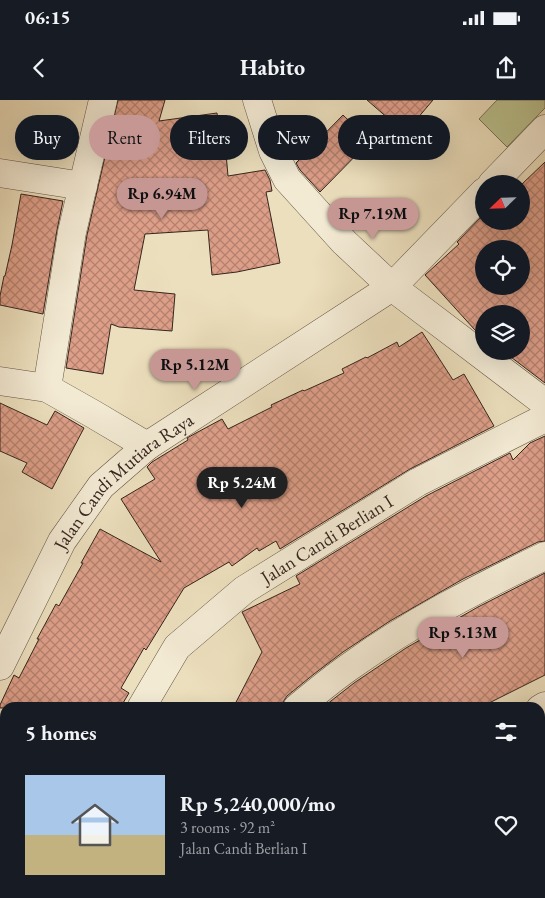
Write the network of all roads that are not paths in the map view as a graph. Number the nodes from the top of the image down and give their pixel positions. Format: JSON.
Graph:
{"nodes":[{"id":1,"x":103,"y":100,"type":"edge"},
{"id":2,"x":257,"y":100,"type":"edge"},
{"id":3,"x":545,"y":129,"type":"edge"},
{"id":4,"x":0,"y":173,"type":"edge"},
{"id":5,"x":501,"y":175,"type":"edge"},
{"id":6,"x":83,"y":186,"type":"junction"},
{"id":7,"x":475,"y":201,"type":"edge"},
{"id":8,"x":392,"y":286,"type":"junction"},
{"id":9,"x":0,"y":381,"type":"edge"},
{"id":10,"x":47,"y":388,"type":"junction"},
{"id":11,"x":545,"y":403,"type":"edge"},
{"id":12,"x":545,"y":418,"type":"edge"},
{"id":13,"x":147,"y":446,"type":"junction"},
{"id":14,"x":545,"y":556,"type":"edge"},
{"id":15,"x":0,"y":666,"type":"edge"},
{"id":16,"x":149,"y":702,"type":"edge"},
{"id":17,"x":305,"y":702,"type":"edge"}],
"edges":[{"from":1,"to":6,"type":"street"},
{"from":2,"to":8,"type":"street"},
{"from":3,"to":5,"type":"street"},
{"from":4,"to":6,"type":"street"},
{"from":6,"to":10,"type":"street"},
{"from":7,"to":8,"type":"street","name":"Jalan Candi Mutiara Raya"},
{"from":8,"to":11,"type":"street"},
{"from":8,"to":13,"type":"street","name":"Jalan Candi Mutiara Raya"},
{"from":9,"to":10,"type":"street"},
{"from":10,"to":13,"type":"street"},
{"from":12,"to":16,"type":"street","name":"Jalan Candi Berlian I"},
{"from":13,"to":15,"type":"street","name":"Jalan Candi Mutiara Raya"},
{"from":14,"to":17,"type":"street"}]}
